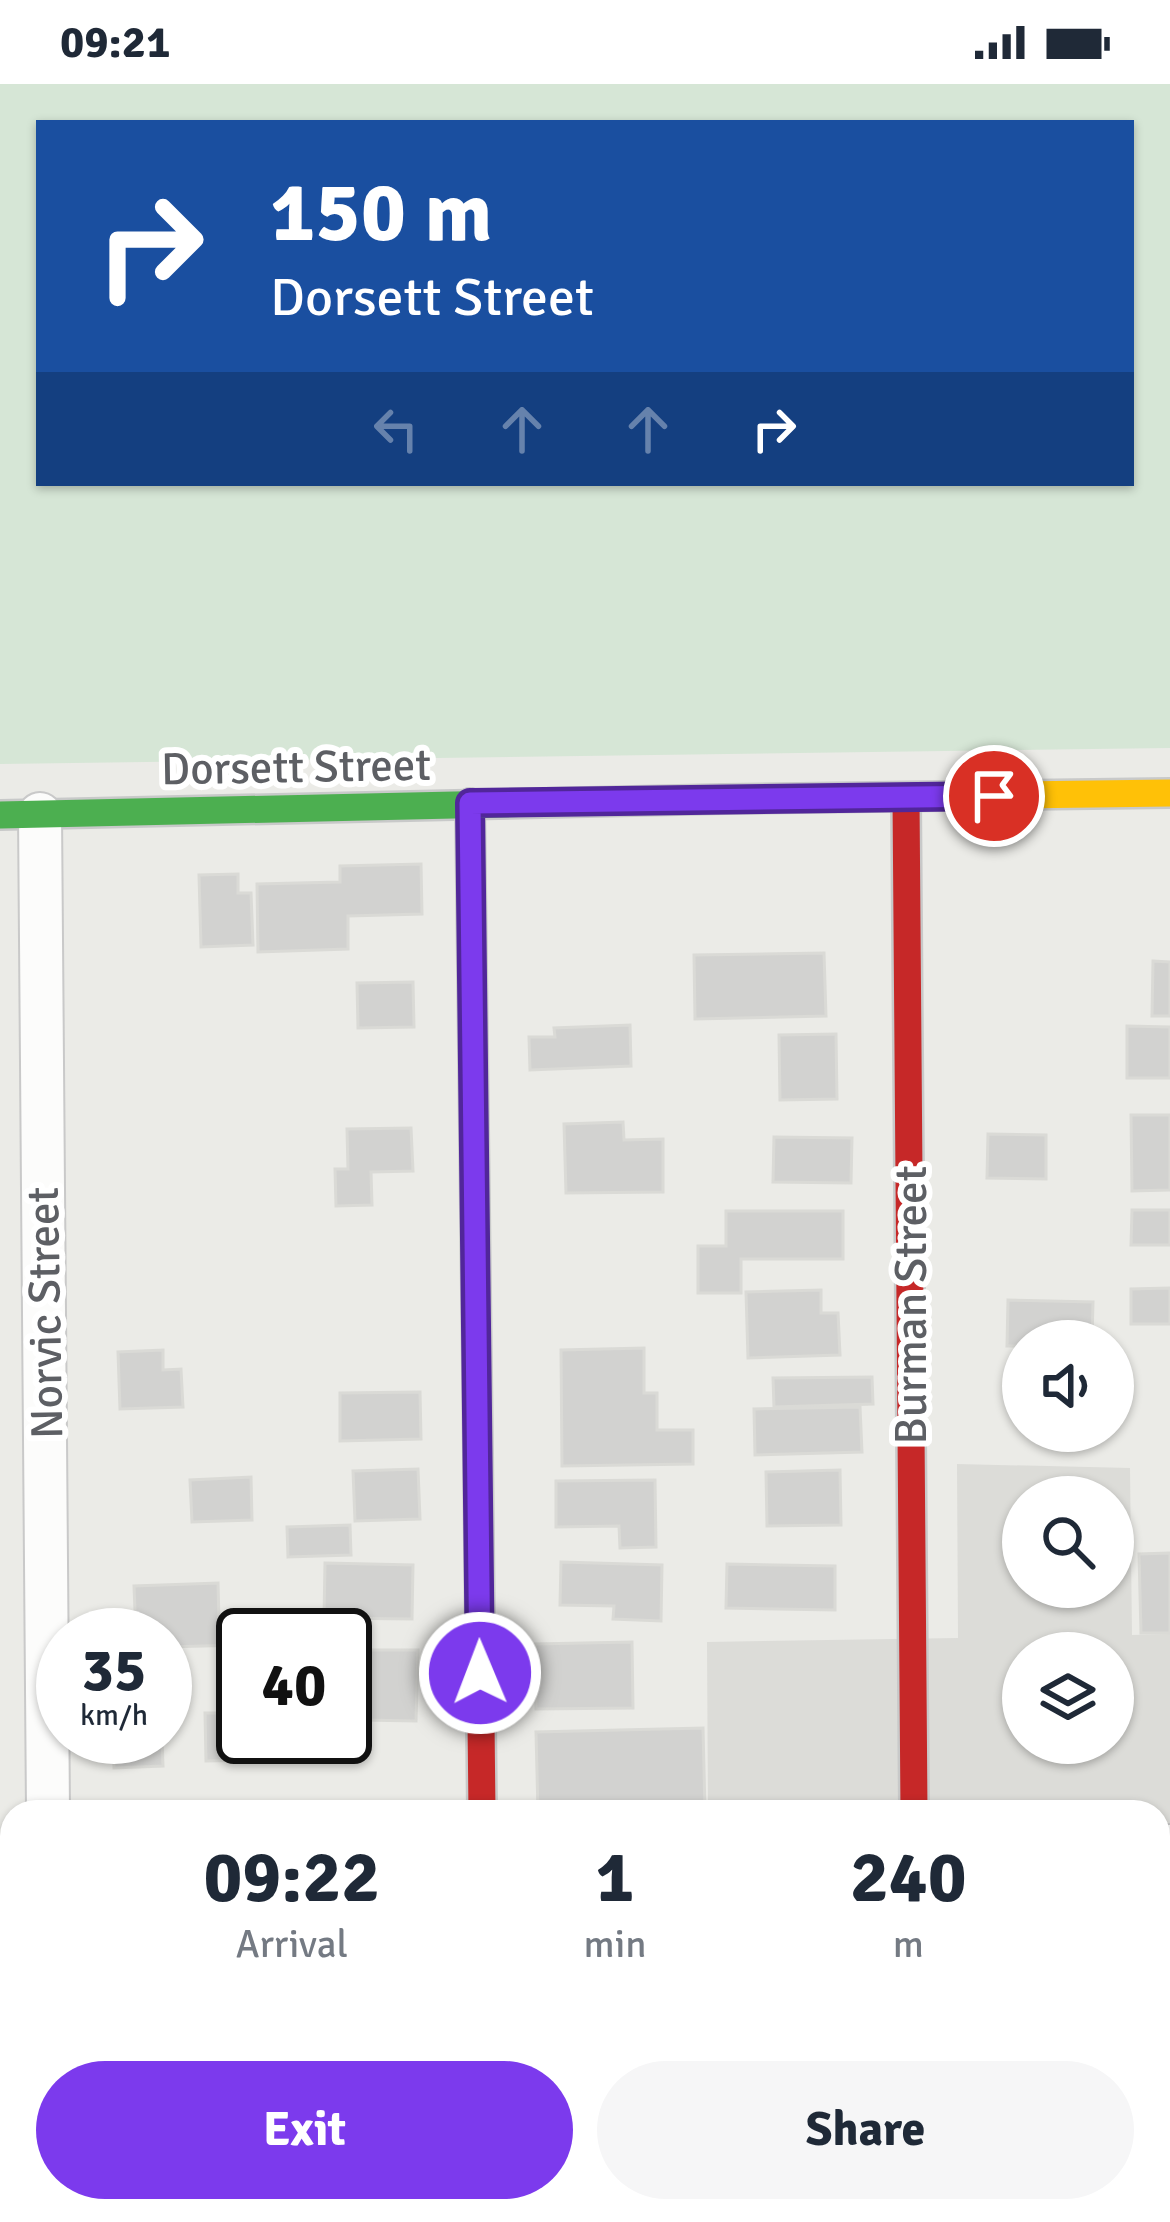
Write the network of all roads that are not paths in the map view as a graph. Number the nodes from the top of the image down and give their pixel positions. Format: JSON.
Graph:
{"nodes":[{"id":1,"x":1170,"y":793,"type":"edge"},
{"id":2,"x":906,"y":798,"type":"junction"},
{"id":3,"x":470,"y":803,"type":"junction"},
{"id":4,"x":20,"y":815,"type":"edge"},
{"id":5,"x":49,"y":1800,"type":"edge"},
{"id":6,"x":482,"y":1800,"type":"edge"},
{"id":7,"x":914,"y":1800,"type":"edge"}],
"edges":[{"from":1,"to":2,"type":"street","name":"Dorsett Street"},
{"from":2,"to":3,"type":"street","name":"Dorsett Street"},
{"from":2,"to":7,"type":"street","name":"Burman Street"},
{"from":3,"to":4,"type":"street","name":"Dorsett Street"},
{"from":3,"to":6,"type":"street"},
{"from":4,"to":5,"type":"street","name":"Norvic Street"}]}
